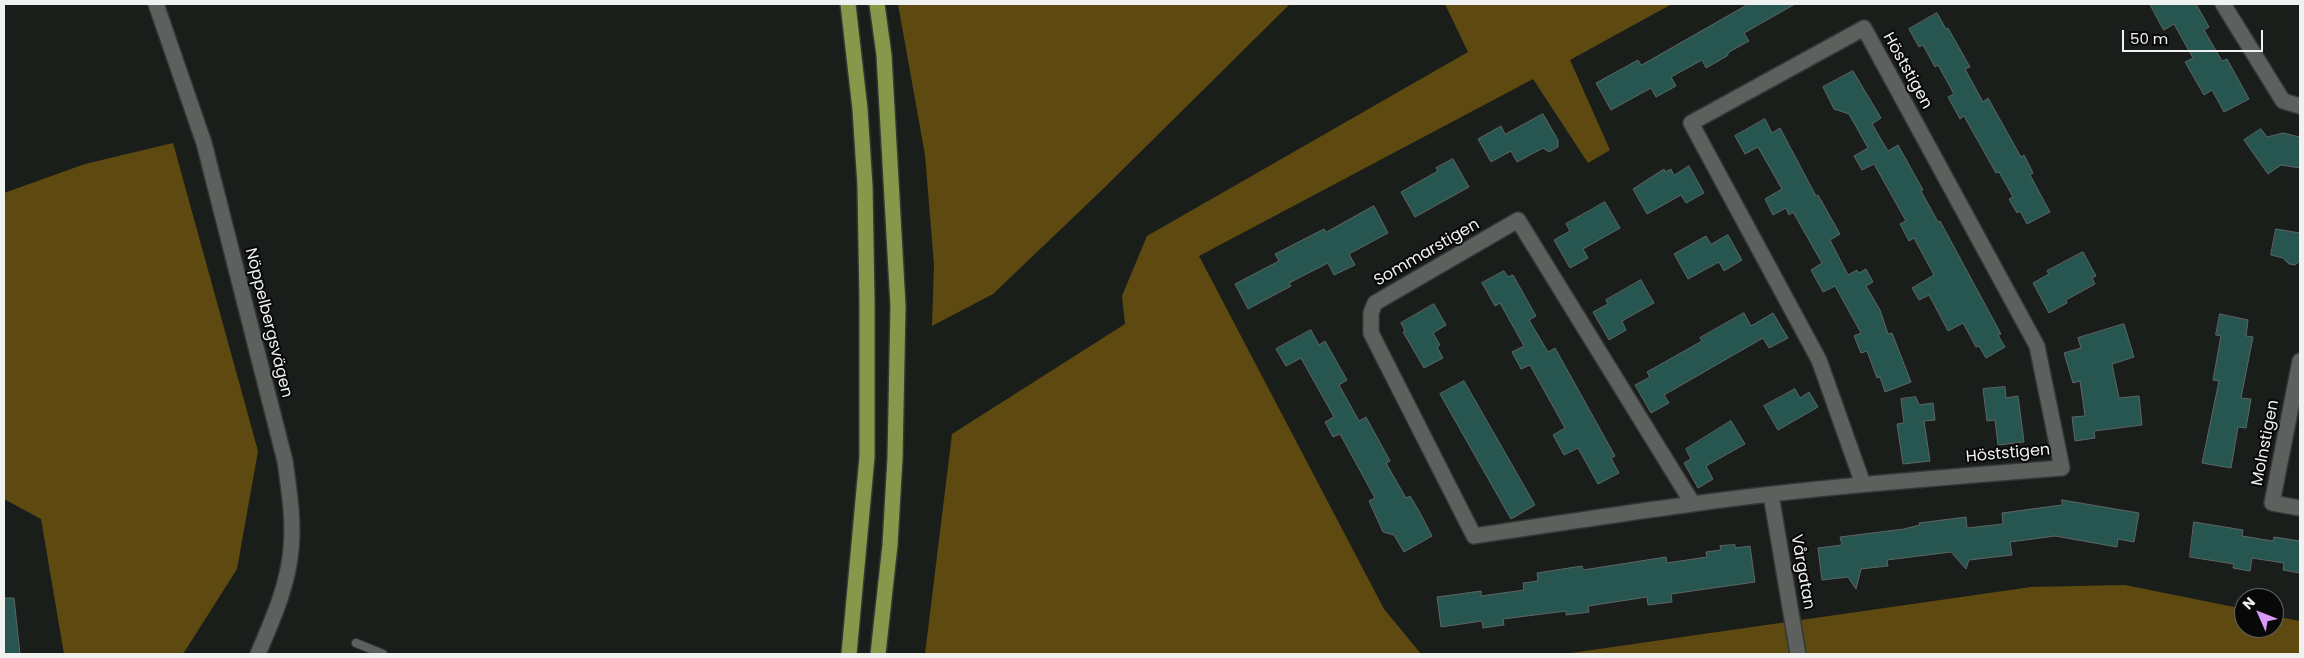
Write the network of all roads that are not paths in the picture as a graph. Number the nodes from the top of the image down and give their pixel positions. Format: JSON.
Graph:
{"nodes":[{"id":1,"x":156,"y":4,"type":"edge"},
{"id":2,"x":848,"y":4,"type":"edge"},
{"id":3,"x":878,"y":4,"type":"edge"},
{"id":4,"x":2222,"y":4,"type":"edge"},
{"id":5,"x":2300,"y":106,"type":"edge"},
{"id":6,"x":2300,"y":361,"type":"edge"},
{"id":7,"x":1863,"y":484,"type":"junction"},
{"id":8,"x":1771,"y":495,"type":"junction"},
{"id":9,"x":1692,"y":504,"type":"junction"},
{"id":10,"x":2300,"y":508,"type":"edge"},
{"id":11,"x":356,"y":643,"type":"dead end"},
{"id":12,"x":258,"y":654,"type":"edge"},
{"id":13,"x":382,"y":654,"type":"edge"},
{"id":14,"x":849,"y":654,"type":"edge"},
{"id":15,"x":878,"y":654,"type":"edge"},
{"id":16,"x":1798,"y":654,"type":"edge"}],
"edges":[{"from":1,"to":12,"type":"street","name":"Nöppelbergsvägen"},
{"from":2,"to":14,"type":"highway"},
{"from":3,"to":15,"type":"highway"},
{"from":4,"to":5,"type":"street"},
{"from":6,"to":10,"type":"street","name":"Molnstigen"},
{"from":7,"to":7,"type":"street","name":"Höststigen"},
{"from":7,"to":8,"type":"street","name":"Höststigen"},
{"from":8,"to":9,"type":"street","name":"Sommarstigen"},
{"from":8,"to":16,"type":"street","name":"Vårgatan"},
{"from":9,"to":9,"type":"street","name":"Sommarstigen"},
{"from":11,"to":13,"type":"lane"}]}
